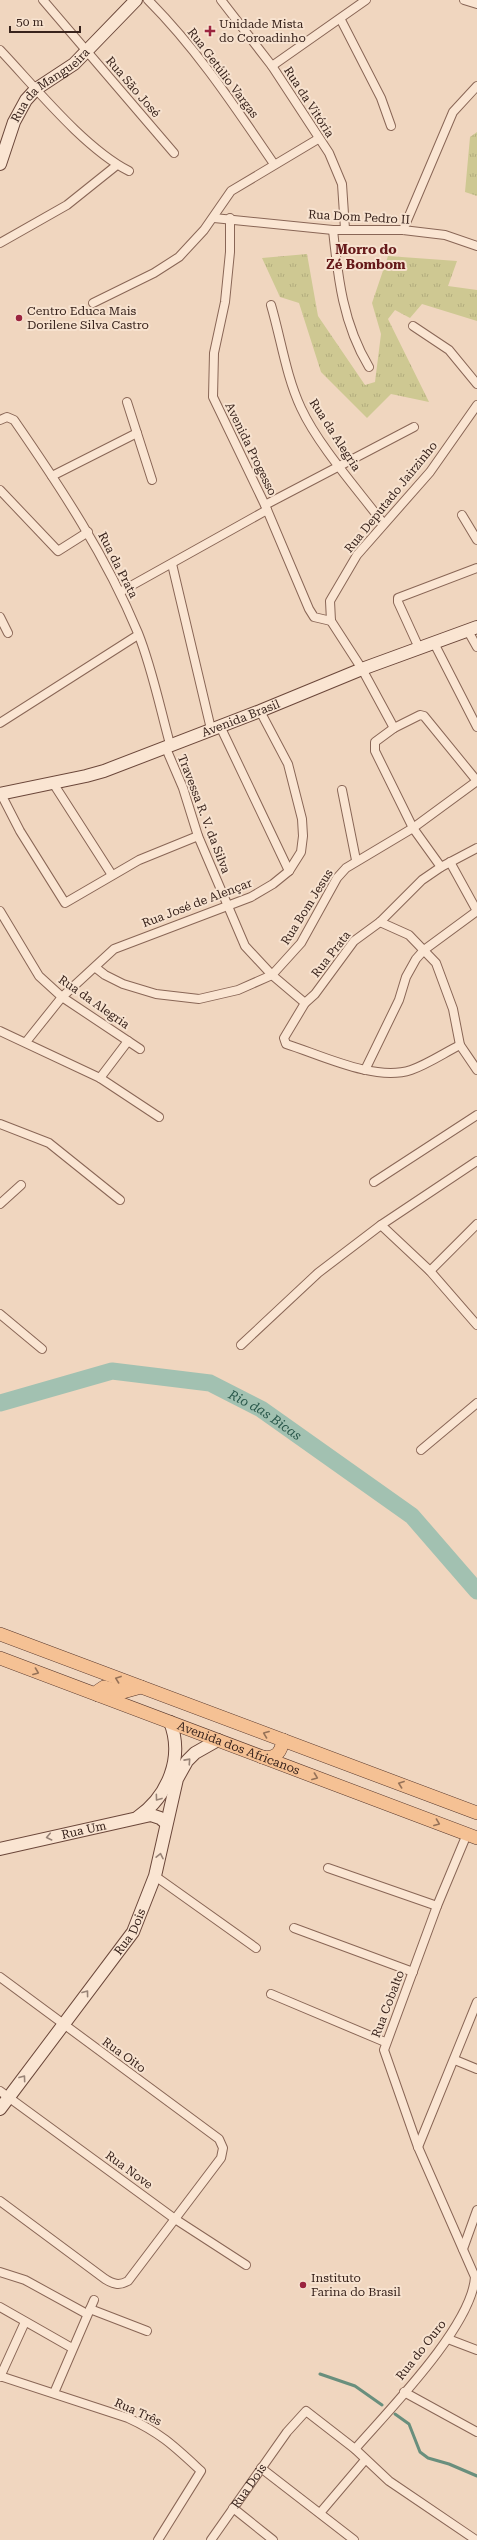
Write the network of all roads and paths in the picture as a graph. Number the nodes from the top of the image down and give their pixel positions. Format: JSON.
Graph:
{"nodes":[{"id":1,"x":43,"y":0,"type":"edge"},
{"id":2,"x":136,"y":0,"type":"edge"},
{"id":3,"x":148,"y":0,"type":"edge"},
{"id":4,"x":221,"y":0,"type":"edge"},
{"id":5,"x":366,"y":0,"type":"edge"},
{"id":6,"x":464,"y":0,"type":"edge"},
{"id":7,"x":477,"y":4,"type":"edge"},
{"id":8,"x":341,"y":20,"type":"junction"},
{"id":9,"x":0,"y":50,"type":"edge"},
{"id":10,"x":87,"y":52,"type":"junction"},
{"id":11,"x":272,"y":66,"type":"junction"},
{"id":12,"x":477,"y":86,"type":"edge"},
{"id":13,"x":36,"y":89,"type":"junction"},
{"id":14,"x":391,"y":126,"type":"dead end"},
{"id":15,"x":318,"y":139,"type":"junction"},
{"id":16,"x":174,"y":153,"type":"dead end"},
{"id":17,"x":0,"y":164,"type":"edge"},
{"id":18,"x":274,"y":164,"type":"junction"},
{"id":19,"x":117,"y":165,"type":"junction"},
{"id":20,"x":129,"y":171,"type":"dead end"},
{"id":21,"x":214,"y":218,"type":"junction"},
{"id":22,"x":230,"y":218,"type":"junction"},
{"id":23,"x":344,"y":229,"type":"junction"},
{"id":24,"x":332,"y":230,"type":"junction"},
{"id":25,"x":403,"y":230,"type":"junction"},
{"id":26,"x":0,"y":243,"type":"edge"},
{"id":27,"x":477,"y":246,"type":"edge"},
{"id":28,"x":93,"y":303,"type":"dead end"},
{"id":29,"x":271,"y":305,"type":"dead end"},
{"id":30,"x":412,"y":326,"type":"dead end"},
{"id":31,"x":369,"y":367,"type":"dead end"},
{"id":32,"x":477,"y":384,"type":"edge"},
{"id":33,"x":127,"y":402,"type":"dead end"},
{"id":34,"x":477,"y":405,"type":"edge"},
{"id":35,"x":4,"y":418,"type":"edge"},
{"id":36,"x":414,"y":427,"type":"dead end"},
{"id":37,"x":137,"y":434,"type":"junction"},
{"id":38,"x":338,"y":465,"type":"junction"},
{"id":39,"x":52,"y":476,"type":"junction"},
{"id":40,"x":152,"y":480,"type":"dead end"},
{"id":41,"x":0,"y":490,"type":"edge"},
{"id":42,"x":266,"y":508,"type":"junction"},
{"id":43,"x":462,"y":515,"type":"dead end"},
{"id":44,"x":383,"y":523,"type":"junction"},
{"id":45,"x":88,"y":532,"type":"junction"},
{"id":46,"x":477,"y":540,"type":"edge"},
{"id":47,"x":172,"y":564,"type":"junction"},
{"id":48,"x":477,"y":568,"type":"edge"},
{"id":49,"x":120,"y":592,"type":"junction"},
{"id":50,"x":0,"y":617,"type":"edge"},
{"id":51,"x":331,"y":621,"type":"junction"},
{"id":52,"x":472,"y":629,"type":"edge"},
{"id":53,"x":8,"y":633,"type":"dead end"},
{"id":54,"x":138,"y":634,"type":"junction"},
{"id":55,"x":434,"y":643,"type":"junction"},
{"id":56,"x":477,"y":647,"type":"edge"},
{"id":57,"x":419,"y":648,"type":"junction"},
{"id":58,"x":362,"y":669,"type":"junction"},
{"id":59,"x":260,"y":711,"type":"junction"},
{"id":60,"x":0,"y":723,"type":"edge"},
{"id":61,"x":477,"y":727,"type":"edge"},
{"id":62,"x":216,"y":728,"type":"junction"},
{"id":63,"x":394,"y":728,"type":"junction"},
{"id":64,"x":168,"y":745,"type":"junction"},
{"id":65,"x":477,"y":781,"type":"edge"},
{"id":66,"x":53,"y":783,"type":"junction"},
{"id":67,"x":342,"y":790,"type":"dead end"},
{"id":68,"x":0,"y":794,"type":"edge"},
{"id":69,"x":413,"y":828,"type":"junction"},
{"id":70,"x":198,"y":836,"type":"junction"},
{"id":71,"x":477,"y":848,"type":"edge"},
{"id":72,"x":356,"y":860,"type":"junction"},
{"id":73,"x":450,"y":862,"type":"junction"},
{"id":74,"x":441,"y":867,"type":"junction"},
{"id":75,"x":289,"y":870,"type":"junction"},
{"id":76,"x":112,"y":875,"type":"junction"},
{"id":77,"x":227,"y":906,"type":"junction"},
{"id":78,"x":0,"y":911,"type":"edge"},
{"id":79,"x":477,"y":911,"type":"edge"},
{"id":80,"x":380,"y":922,"type":"junction"},
{"id":81,"x":424,"y":950,"type":"junction"},
{"id":82,"x":96,"y":968,"type":"junction"},
{"id":83,"x":272,"y":975,"type":"junction"},
{"id":84,"x":62,"y":997,"type":"junction"},
{"id":85,"x":305,"y":1004,"type":"junction"},
{"id":86,"x":0,"y":1031,"type":"edge"},
{"id":87,"x":128,"y":1041,"type":"junction"},
{"id":88,"x":26,"y":1042,"type":"junction"},
{"id":89,"x":460,"y":1045,"type":"junction"},
{"id":90,"x":140,"y":1049,"type":"dead end"},
{"id":91,"x":365,"y":1070,"type":"junction"},
{"id":92,"x":477,"y":1070,"type":"edge"},
{"id":93,"x":100,"y":1078,"type":"junction"},
{"id":94,"x":477,"y":1115,"type":"edge"},
{"id":95,"x":159,"y":1117,"type":"dead end"},
{"id":96,"x":0,"y":1124,"type":"edge"},
{"id":97,"x":477,"y":1161,"type":"edge"},
{"id":98,"x":374,"y":1182,"type":"dead end"},
{"id":99,"x":20,"y":1185,"type":"dead end"},
{"id":100,"x":120,"y":1200,"type":"dead end"},
{"id":101,"x":0,"y":1204,"type":"edge"},
{"id":102,"x":477,"y":1224,"type":"edge"},
{"id":103,"x":381,"y":1225,"type":"junction"},
{"id":104,"x":430,"y":1271,"type":"junction"},
{"id":105,"x":0,"y":1314,"type":"edge"},
{"id":106,"x":477,"y":1325,"type":"edge"},
{"id":107,"x":241,"y":1345,"type":"dead end"},
{"id":108,"x":42,"y":1349,"type":"dead end"},
{"id":109,"x":477,"y":1403,"type":"edge"},
{"id":110,"x":420,"y":1450,"type":"dead end"},
{"id":111,"x":0,"y":1634,"type":"edge"},
{"id":112,"x":0,"y":1658,"type":"edge"},
{"id":113,"x":141,"y":1687,"type":"junction"},
{"id":114,"x":98,"y":1695,"type":"junction"},
{"id":115,"x":170,"y":1722,"type":"junction"},
{"id":116,"x":218,"y":1740,"type":"junction"},
{"id":117,"x":282,"y":1740,"type":"junction"},
{"id":118,"x":260,"y":1756,"type":"junction"},
{"id":119,"x":477,"y":1813,"type":"edge"},
{"id":120,"x":137,"y":1818,"type":"junction"},
{"id":121,"x":166,"y":1823,"type":"junction"},
{"id":122,"x":472,"y":1836,"type":"edge"},
{"id":123,"x":0,"y":1849,"type":"edge"},
{"id":124,"x":328,"y":1868,"type":"dead end"},
{"id":125,"x":155,"y":1876,"type":"junction"},
{"id":126,"x":437,"y":1906,"type":"junction"},
{"id":127,"x":294,"y":1928,"type":"dead end"},
{"id":128,"x":256,"y":1948,"type":"dead end"},
{"id":129,"x":413,"y":1972,"type":"junction"},
{"id":130,"x":0,"y":1977,"type":"edge"},
{"id":131,"x":272,"y":1994,"type":"dead end"},
{"id":132,"x":477,"y":2002,"type":"edge"},
{"id":133,"x":63,"y":2024,"type":"junction"},
{"id":134,"x":385,"y":2042,"type":"junction"},
{"id":135,"x":455,"y":2060,"type":"junction"},
{"id":136,"x":477,"y":2069,"type":"edge"},
{"id":137,"x":4,"y":2094,"type":"edge"},
{"id":138,"x":0,"y":2109,"type":"edge"},
{"id":139,"x":418,"y":2147,"type":"junction"},
{"id":140,"x":0,"y":2201,"type":"edge"},
{"id":141,"x":477,"y":2210,"type":"edge"},
{"id":142,"x":175,"y":2219,"type":"junction"},
{"id":143,"x":463,"y":2249,"type":"junction"},
{"id":144,"x":246,"y":2264,"type":"dead end"},
{"id":145,"x":0,"y":2272,"type":"edge"},
{"id":146,"x":476,"y":2277,"type":"edge"},
{"id":147,"x":94,"y":2300,"type":"dead end"},
{"id":148,"x":0,"y":2307,"type":"edge"},
{"id":149,"x":88,"y":2312,"type":"junction"},
{"id":150,"x":25,"y":2322,"type":"junction"},
{"id":151,"x":147,"y":2331,"type":"dead end"},
{"id":152,"x":448,"y":2339,"type":"junction"},
{"id":153,"x":72,"y":2348,"type":"junction"},
{"id":154,"x":477,"y":2350,"type":"edge"},
{"id":155,"x":0,"y":2376,"type":"edge"},
{"id":156,"x":54,"y":2392,"type":"junction"},
{"id":157,"x":404,"y":2392,"type":"junction"},
{"id":158,"x":477,"y":2432,"type":"edge"},
{"id":159,"x":355,"y":2449,"type":"junction"},
{"id":160,"x":365,"y":2460,"type":"junction"},
{"id":161,"x":262,"y":2468,"type":"junction"},
{"id":162,"x":233,"y":2508,"type":"junction"},
{"id":163,"x":320,"y":2513,"type":"junction"},
{"id":164,"x":158,"y":2540,"type":"edge"},
{"id":165,"x":211,"y":2540,"type":"edge"},
{"id":166,"x":273,"y":2540,"type":"edge"},
{"id":167,"x":354,"y":2540,"type":"edge"},
{"id":168,"x":476,"y":2540,"type":"edge"}],
"edges":[{"from":1,"to":10,"type":"street","name":"Rua São José"},
{"from":2,"to":10,"type":"main road","name":"Rua da Mangueira"},
{"from":3,"to":18,"type":"street","name":"Rua Getúlio Vargas"},
{"from":4,"to":11,"type":"street","name":"Rua da Vitória"},
{"from":5,"to":8,"type":"street"},
{"from":6,"to":7,"type":"street"},
{"from":8,"to":11,"type":"street"},
{"from":8,"to":14,"type":"street"},
{"from":9,"to":13,"type":"street"},
{"from":10,"to":13,"type":"main road","name":"Rua da Mangueira"},
{"from":10,"to":16,"type":"street","name":"Rua São José"},
{"from":11,"to":15,"type":"street","name":"Rua da Vitória"},
{"from":12,"to":25,"type":"street"},
{"from":13,"to":17,"type":"main road","name":"Rua da Mangueira"},
{"from":13,"to":19,"type":"street"},
{"from":15,"to":18,"type":"street"},
{"from":15,"to":23,"type":"street","name":"Rua da Vitória"},
{"from":18,"to":21,"type":"street"},
{"from":19,"to":20,"type":"street"},
{"from":19,"to":26,"type":"street"},
{"from":21,"to":22,"type":"street","name":"Rua Dom Pedro II"},
{"from":21,"to":28,"type":"street"},
{"from":22,"to":24,"type":"street","name":"Rua Dom Pedro II"},
{"from":22,"to":42,"type":"street","name":"Avenida Progesso"},
{"from":23,"to":24,"type":"street","name":"Rua Dom Pedro II"},
{"from":23,"to":25,"type":"street","name":"Rua Dom Pedro II"},
{"from":24,"to":31,"type":"street"},
{"from":25,"to":27,"type":"street","name":"Rua Dom Pedro II"},
{"from":29,"to":38,"type":"street","name":"Rua da Alegria"},
{"from":30,"to":32,"type":"street"},
{"from":33,"to":37,"type":"street"},
{"from":34,"to":44,"type":"street","name":"Rua Deputado Jairzinho"},
{"from":35,"to":39,"type":"street","name":"Rua da Prata"},
{"from":36,"to":38,"type":"street"},
{"from":37,"to":39,"type":"street"},
{"from":37,"to":40,"type":"street"},
{"from":38,"to":42,"type":"street"},
{"from":38,"to":44,"type":"street","name":"Rua da Alegria"},
{"from":39,"to":45,"type":"street","name":"Rua da Prata"},
{"from":41,"to":45,"type":"street"},
{"from":42,"to":47,"type":"street"},
{"from":42,"to":51,"type":"street","name":"Avenida Progesso"},
{"from":43,"to":46,"type":"street"},
{"from":44,"to":51,"type":"street","name":"Rua Deputado Jairzinho"},
{"from":45,"to":49,"type":"street","name":"Rua da Prata"},
{"from":47,"to":49,"type":"street"},
{"from":47,"to":62,"type":"street"},
{"from":48,"to":57,"type":"street"},
{"from":49,"to":54,"type":"street","name":"Rua da Prata"},
{"from":50,"to":53,"type":"street"},
{"from":51,"to":58,"type":"street","name":"Rua Deputado Jairzinho"},
{"from":52,"to":55,"type":"main road","name":"Avenida Brasil"},
{"from":52,"to":56,"type":"street"},
{"from":54,"to":60,"type":"street"},
{"from":54,"to":64,"type":"street","name":"Rua da Prata"},
{"from":55,"to":57,"type":"main road","name":"Avenida Brasil"},
{"from":55,"to":61,"type":"street"},
{"from":57,"to":58,"type":"main road","name":"Avenida Brasil"},
{"from":58,"to":59,"type":"main road","name":"Avenida Brasil"},
{"from":58,"to":63,"type":"street","name":"Rua Deputado Jairzinho"},
{"from":59,"to":62,"type":"main road","name":"Avenida Brasil"},
{"from":59,"to":75,"type":"street","name":"Rua José de Alençar"},
{"from":62,"to":64,"type":"main road","name":"Avenida Brasil"},
{"from":62,"to":75,"type":"street"},
{"from":63,"to":65,"type":"street"},
{"from":63,"to":69,"type":"street"},
{"from":64,"to":66,"type":"main road","name":"Avenida Brasil"},
{"from":64,"to":70,"type":"street","name":"Travessa R. V. da Silva"},
{"from":65,"to":69,"type":"street","name":"Rua Bom Jesus"},
{"from":66,"to":68,"type":"main road","name":"Avenida Brasil"},
{"from":66,"to":76,"type":"street"},
{"from":67,"to":72,"type":"street"},
{"from":68,"to":76,"type":"street"},
{"from":69,"to":72,"type":"street","name":"Rua Bom Jesus"},
{"from":69,"to":74,"type":"street"},
{"from":70,"to":76,"type":"street"},
{"from":70,"to":77,"type":"street","name":"Travessa R. V. da Silva"},
{"from":71,"to":73,"type":"street","name":"Rua Prata"},
{"from":72,"to":83,"type":"street","name":"Rua Bom Jesus"},
{"from":73,"to":74,"type":"street","name":"Rua Prata"},
{"from":73,"to":79,"type":"street"},
{"from":74,"to":80,"type":"street","name":"Rua Prata"},
{"from":75,"to":77,"type":"street","name":"Rua José de Alençar"},
{"from":77,"to":82,"type":"street","name":"Rua José de Alençar"},
{"from":77,"to":83,"type":"street","name":"Travessa R. V. da Silva"},
{"from":78,"to":84,"type":"street","name":"Rua da Alegria"},
{"from":79,"to":81,"type":"street"},
{"from":80,"to":81,"type":"street"},
{"from":80,"to":85,"type":"street","name":"Rua Prata"},
{"from":81,"to":89,"type":"street"},
{"from":81,"to":91,"type":"street"},
{"from":82,"to":83,"type":"street","name":"Rua Bom Jesus"},
{"from":82,"to":84,"type":"street","name":"Rua José de Alençar"},
{"from":83,"to":85,"type":"street","name":"Travessa R. V. da Silva"},
{"from":84,"to":87,"type":"street","name":"Rua da Alegria"},
{"from":84,"to":88,"type":"street","name":"Rua José de Alençar"},
{"from":85,"to":91,"type":"street","name":"Rua Prata"},
{"from":86,"to":88,"type":"street"},
{"from":87,"to":90,"type":"street","name":"Rua da Alegria"},
{"from":87,"to":93,"type":"street"},
{"from":88,"to":93,"type":"street"},
{"from":89,"to":91,"type":"street"},
{"from":89,"to":92,"type":"street"},
{"from":93,"to":95,"type":"street"},
{"from":94,"to":98,"type":"street"},
{"from":96,"to":100,"type":"street"},
{"from":97,"to":103,"type":"street"},
{"from":99,"to":101,"type":"street"},
{"from":102,"to":104,"type":"street"},
{"from":103,"to":104,"type":"street"},
{"from":103,"to":107,"type":"street"},
{"from":104,"to":106,"type":"street"},
{"from":105,"to":108,"type":"street"},
{"from":109,"to":110,"type":"street"},
{"from":113,"to":111,"type":"main road","name":"Avenida dos Africanos","one_way":true},
{"from":112,"to":114,"type":"main road","name":"Avenida dos Africanos","one_way":true},
{"from":113,"to":114,"type":"main road"},
{"from":117,"to":113,"type":"main road","name":"Avenida dos Africanos","one_way":true},
{"from":114,"to":115,"type":"main road","name":"Avenida dos Africanos"},
{"from":115,"to":116,"type":"main road","name":"Avenida dos Africanos"},
{"from":115,"to":120,"type":"main road","one_way":true},
{"from":116,"to":118,"type":"main road","name":"Avenida dos Africanos"},
{"from":121,"to":116,"type":"main road","name":"Rua Dois","one_way":true},
{"from":117,"to":118,"type":"main road"},
{"from":119,"to":117,"type":"main road","name":"Avenida dos Africanos","one_way":true},
{"from":118,"to":122,"type":"main road","name":"Avenida dos Africanos","one_way":true},
{"from":120,"to":121,"type":"main road","name":"Rua Um"},
{"from":120,"to":123,"type":"main road","name":"Rua Um","one_way":true},
{"from":125,"to":121,"type":"main road","name":"Rua Dois","one_way":true},
{"from":122,"to":126,"type":"street","name":"Rua Cobalto"},
{"from":124,"to":126,"type":"street"},
{"from":125,"to":128,"type":"street"},
{"from":133,"to":125,"type":"main road","name":"Rua Dois","one_way":true},
{"from":126,"to":129,"type":"street","name":"Rua Cobalto"},
{"from":127,"to":129,"type":"street"},
{"from":129,"to":134,"type":"street","name":"Rua Cobalto"},
{"from":130,"to":133,"type":"street","name":"Rua Oito"},
{"from":131,"to":134,"type":"street"},
{"from":132,"to":135,"type":"street"},
{"from":137,"to":133,"type":"main road","name":"Rua Dois","one_way":true},
{"from":133,"to":142,"type":"street","name":"Rua Oito"},
{"from":134,"to":139,"type":"street","name":"Rua Cobalto"},
{"from":135,"to":136,"type":"street"},
{"from":135,"to":139,"type":"street"},
{"from":137,"to":138,"type":"main road","name":"Rua Dois"},
{"from":137,"to":142,"type":"street","name":"Rua Nove"},
{"from":139,"to":143,"type":"street","name":"Rua Cobalto"},
{"from":140,"to":142,"type":"street"},
{"from":141,"to":143,"type":"street"},
{"from":142,"to":144,"type":"street","name":"Rua Nove"},
{"from":143,"to":146,"type":"street","name":"Rua do Ouro"},
{"from":145,"to":149,"type":"street"},
{"from":146,"to":152,"type":"street","name":"Rua do Ouro"},
{"from":147,"to":149,"type":"street"},
{"from":148,"to":150,"type":"street"},
{"from":149,"to":151,"type":"street"},
{"from":149,"to":153,"type":"street"},
{"from":150,"to":153,"type":"street"},
{"from":150,"to":155,"type":"street"},
{"from":152,"to":154,"type":"street"},
{"from":152,"to":157,"type":"street","name":"Rua do Ouro"},
{"from":153,"to":156,"type":"street"},
{"from":155,"to":156,"type":"street","name":"Rua Três"},
{"from":156,"to":164,"type":"street","name":"Rua Três"},
{"from":157,"to":158,"type":"street"},
{"from":157,"to":159,"type":"street","name":"Rua do Ouro"},
{"from":159,"to":160,"type":"street"},
{"from":159,"to":161,"type":"street","name":"Rua Dois"},
{"from":160,"to":163,"type":"street"},
{"from":160,"to":168,"type":"street"},
{"from":161,"to":162,"type":"street","name":"Rua Dois"},
{"from":161,"to":163,"type":"street"},
{"from":162,"to":165,"type":"street","name":"Rua Dois"},
{"from":162,"to":166,"type":"street"},
{"from":163,"to":167,"type":"street"}]}
